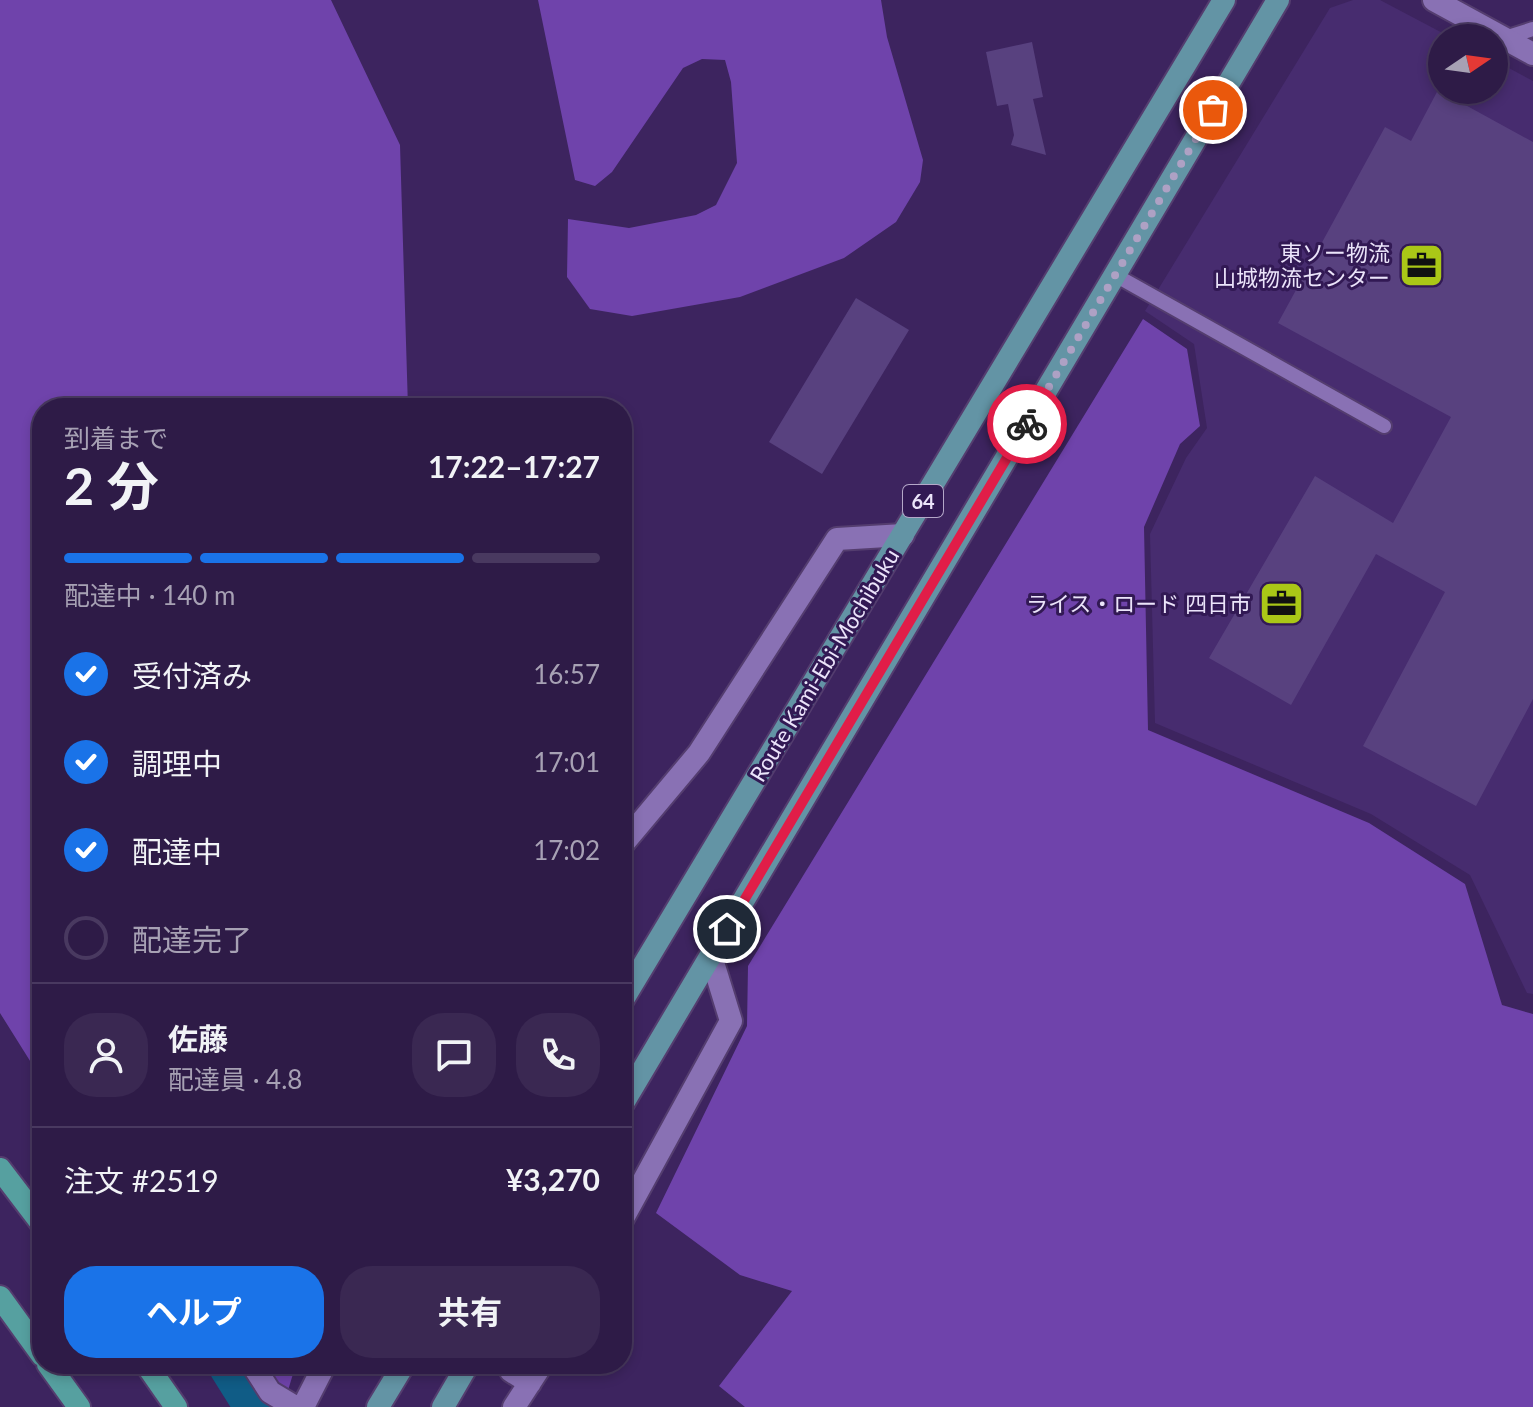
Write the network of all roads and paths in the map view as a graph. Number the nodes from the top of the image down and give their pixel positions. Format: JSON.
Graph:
{"nodes":[{"id":1,"x":1224,"y":0,"type":"edge"},
{"id":2,"x":1278,"y":0,"type":"edge"},
{"id":3,"x":1434,"y":0,"type":"edge"},
{"id":4,"x":1479,"y":24,"type":"edge"},
{"id":5,"x":1533,"y":29,"type":"edge"},
{"id":6,"x":1508,"y":37,"type":"edge"},
{"id":7,"x":1508,"y":40,"type":"edge"},
{"id":8,"x":1533,"y":54,"type":"edge"},
{"id":9,"x":1115,"y":275,"type":"junction"},
{"id":10,"x":1384,"y":426,"type":"dead end"},
{"id":11,"x":903,"y":535,"type":"junction"},
{"id":12,"x":632,"y":833,"type":"edge"},
{"id":13,"x":711,"y":956,"type":"junction"},
{"id":14,"x":632,"y":984,"type":"edge"},
{"id":15,"x":632,"y":1088,"type":"edge"},
{"id":16,"x":0,"y":1169,"type":"edge"},
{"id":17,"x":632,"y":1202,"type":"edge"},
{"id":18,"x":32,"y":1211,"type":"edge"},
{"id":19,"x":0,"y":1297,"type":"edge"},
{"id":20,"x":32,"y":1341,"type":"edge"},
{"id":21,"x":55,"y":1374,"type":"edge"},
{"id":22,"x":153,"y":1374,"type":"edge"},
{"id":23,"x":258,"y":1374,"type":"edge"},
{"id":24,"x":320,"y":1374,"type":"edge"},
{"id":25,"x":398,"y":1374,"type":"edge"},
{"id":26,"x":462,"y":1374,"type":"edge"},
{"id":27,"x":528,"y":1374,"type":"edge"},
{"id":28,"x":79,"y":1407,"type":"edge"},
{"id":29,"x":176,"y":1407,"type":"edge"},
{"id":30,"x":295,"y":1407,"type":"edge"},
{"id":31,"x":303,"y":1407,"type":"edge"},
{"id":32,"x":378,"y":1407,"type":"edge"},
{"id":33,"x":443,"y":1407,"type":"edge"},
{"id":34,"x":514,"y":1407,"type":"edge"}],
"edges":[{"from":1,"to":11,"type":"main road","name":"Route Kami-Ebi-Mochibuku","number":"64"},
{"from":2,"to":9,"type":"main road","number":"64"},
{"from":3,"to":4,"type":"street"},
{"from":5,"to":6,"type":"lane"},
{"from":7,"to":8,"type":"street"},
{"from":9,"to":10,"type":"lane"},
{"from":9,"to":13,"type":"main road","number":"64"},
{"from":11,"to":12,"type":"street"},
{"from":11,"to":14,"type":"main road","name":"Route Kami-Ebi-Mochibuku","number":"64"},
{"from":13,"to":15,"type":"main road","number":"64"},
{"from":13,"to":17,"type":"street"},
{"from":16,"to":18,"type":"highway"},
{"from":19,"to":20,"type":"highway"},
{"from":21,"to":28,"type":"highway"},
{"from":22,"to":29,"type":"highway"},
{"from":23,"to":30,"type":"street"},
{"from":24,"to":31,"type":"street"},
{"from":25,"to":32,"type":"main road"},
{"from":26,"to":33,"type":"main road"},
{"from":27,"to":34,"type":"street"}]}
